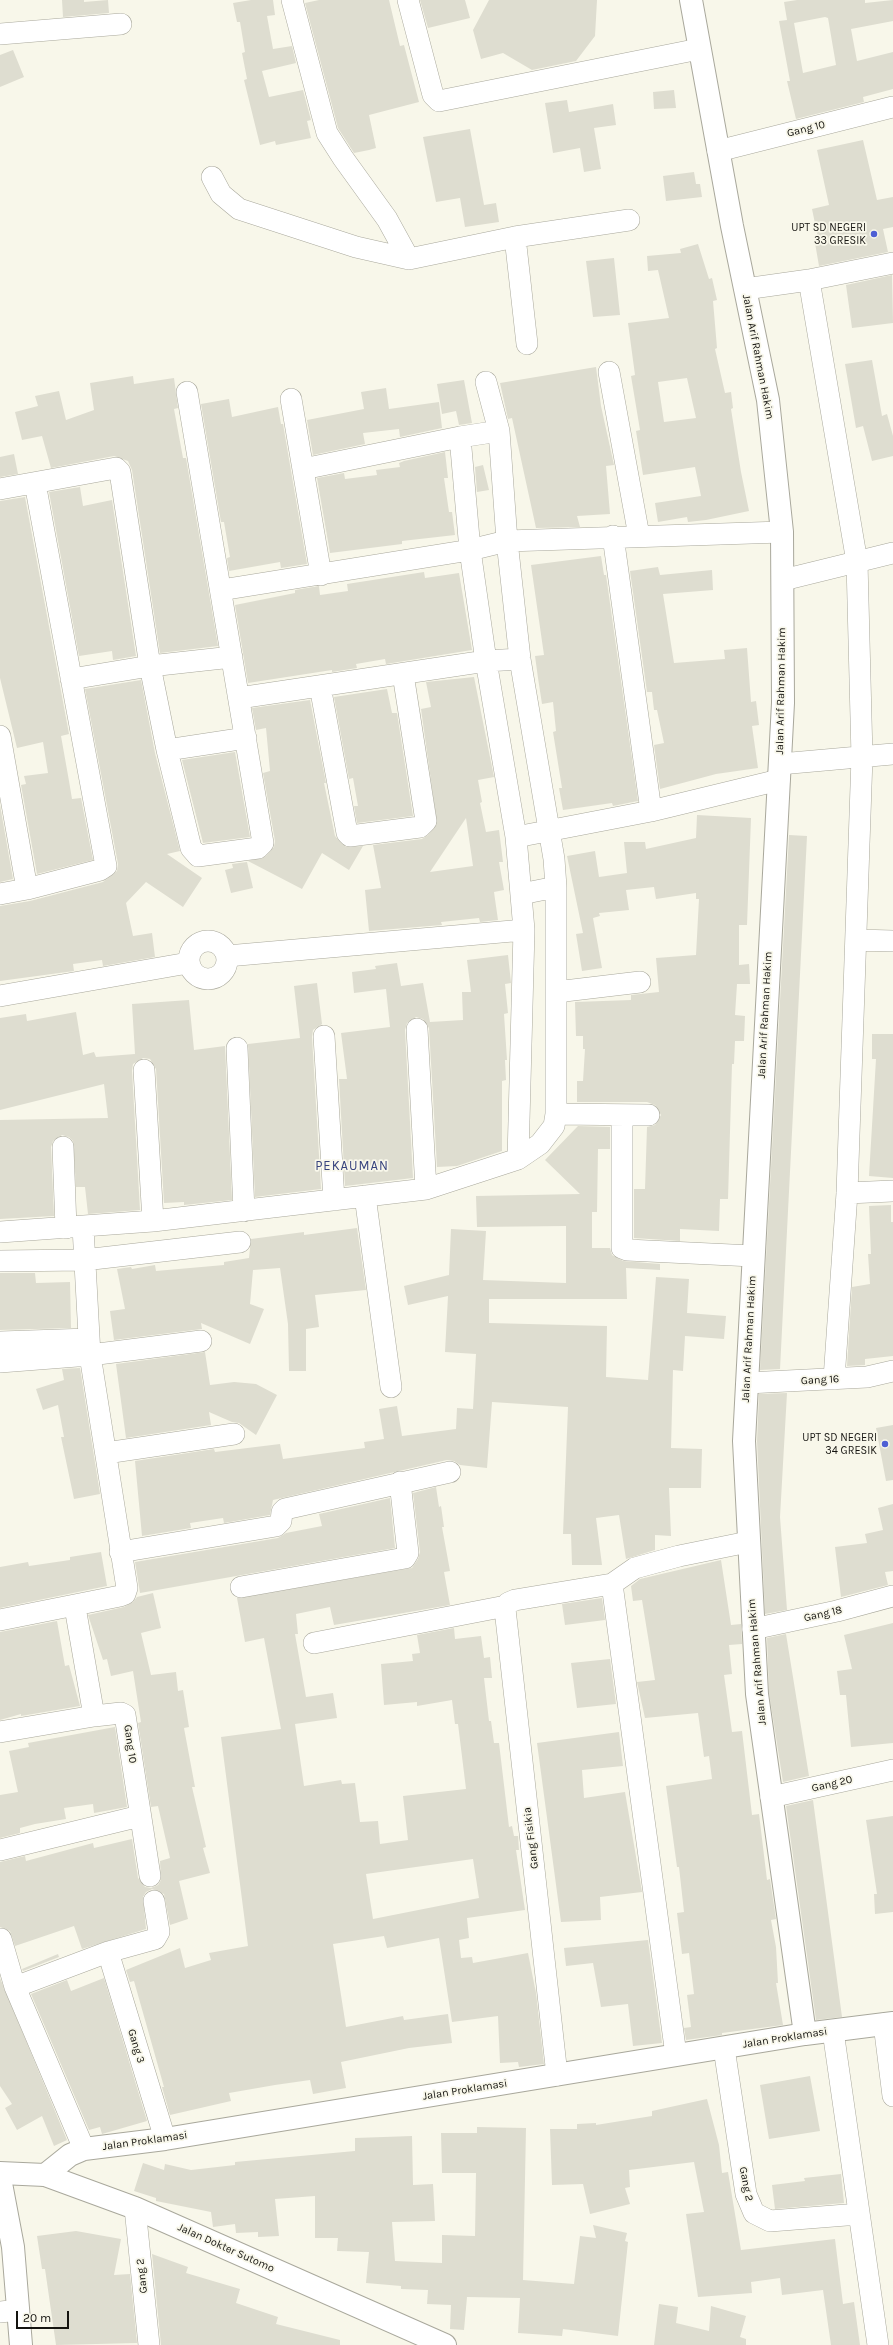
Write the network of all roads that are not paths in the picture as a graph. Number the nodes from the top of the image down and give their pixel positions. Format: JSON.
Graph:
{"nodes":[{"id":1,"x":292,"y":0,"type":"edge"},
{"id":2,"x":408,"y":0,"type":"edge"},
{"id":3,"x":691,"y":0,"type":"edge"},
{"id":4,"x":121,"y":24,"type":"dead end"},
{"id":5,"x":0,"y":34,"type":"edge"},
{"id":6,"x":699,"y":49,"type":"junction"},
{"id":7,"x":893,"y":107,"type":"edge"},
{"id":8,"x":718,"y":151,"type":"junction"},
{"id":9,"x":212,"y":177,"type":"dead end"},
{"id":10,"x":629,"y":220,"type":"dead end"},
{"id":11,"x":515,"y":238,"type":"junction"},
{"id":12,"x":409,"y":259,"type":"junction"},
{"id":13,"x":893,"y":263,"type":"edge"},
{"id":14,"x":809,"y":280,"type":"junction"},
{"id":15,"x":745,"y":289,"type":"junction"},
{"id":16,"x":528,"y":344,"type":"dead end"},
{"id":17,"x":609,"y":372,"type":"dead end"},
{"id":18,"x":486,"y":382,"type":"dead end"},
{"id":19,"x":187,"y":392,"type":"dead end"},
{"id":20,"x":292,"y":399,"type":"dead end"},
{"id":21,"x":499,"y":431,"type":"junction"},
{"id":22,"x":460,"y":437,"type":"junction"},
{"id":23,"x":303,"y":469,"type":"junction"},
{"id":24,"x":35,"y":483,"type":"junction"},
{"id":25,"x":0,"y":489,"type":"edge"},
{"id":26,"x":782,"y":532,"type":"junction"},
{"id":27,"x":613,"y":536,"type":"junction"},
{"id":28,"x":639,"y":536,"type":"junction"},
{"id":29,"x":507,"y":541,"type":"junction"},
{"id":30,"x":470,"y":550,"type":"junction"},
{"id":31,"x":893,"y":553,"type":"edge"},
{"id":32,"x":857,"y":562,"type":"junction"},
{"id":33,"x":321,"y":575,"type":"junction"},
{"id":34,"x":783,"y":580,"type":"junction"},
{"id":35,"x":221,"y":590,"type":"junction"},
{"id":36,"x":232,"y":657,"type":"junction"},
{"id":37,"x":520,"y":659,"type":"junction"},
{"id":38,"x":486,"y":661,"type":"junction"},
{"id":39,"x":150,"y":666,"type":"junction"},
{"id":40,"x":403,"y":674,"type":"junction"},
{"id":41,"x":71,"y":679,"type":"junction"},
{"id":42,"x":320,"y":686,"type":"junction"},
{"id":43,"x":239,"y":698,"type":"junction"},
{"id":44,"x":0,"y":738,"type":"edge"},
{"id":45,"x":246,"y":738,"type":"junction"},
{"id":46,"x":167,"y":750,"type":"junction"},
{"id":47,"x":893,"y":754,"type":"edge"},
{"id":48,"x":862,"y":757,"type":"junction"},
{"id":49,"x":779,"y":772,"type":"junction"},
{"id":50,"x":651,"y":811,"type":"junction"},
{"id":51,"x":549,"y":832,"type":"junction"},
{"id":52,"x":516,"y":837,"type":"junction"},
{"id":53,"x":556,"y":887,"type":"junction"},
{"id":54,"x":27,"y":889,"type":"junction"},
{"id":55,"x":0,"y":894,"type":"edge"},
{"id":56,"x":521,"y":894,"type":"junction"},
{"id":57,"x":524,"y":930,"type":"junction"},
{"id":58,"x":857,"y":940,"type":"junction"},
{"id":59,"x":893,"y":941,"type":"edge"},
{"id":60,"x":555,"y":951,"type":"junction"},
{"id":61,"x":525,"y":953,"type":"junction"},
{"id":62,"x":640,"y":982,"type":"dead end"},
{"id":63,"x":556,"y":992,"type":"junction"},
{"id":64,"x":0,"y":996,"type":"edge"},
{"id":65,"x":417,"y":1029,"type":"dead end"},
{"id":66,"x":324,"y":1036,"type":"dead end"},
{"id":67,"x":236,"y":1048,"type":"dead end"},
{"id":68,"x":144,"y":1070,"type":"dead end"},
{"id":69,"x":556,"y":1114,"type":"junction"},
{"id":70,"x":622,"y":1115,"type":"junction"},
{"id":71,"x":649,"y":1115,"type":"dead end"},
{"id":72,"x":63,"y":1147,"type":"dead end"},
{"id":73,"x":518,"y":1159,"type":"junction"},
{"id":74,"x":426,"y":1189,"type":"junction"},
{"id":75,"x":893,"y":1191,"type":"edge"},
{"id":76,"x":847,"y":1193,"type":"junction"},
{"id":77,"x":365,"y":1196,"type":"junction"},
{"id":78,"x":334,"y":1200,"type":"junction"},
{"id":79,"x":244,"y":1211,"type":"junction"},
{"id":80,"x":153,"y":1221,"type":"junction"},
{"id":81,"x":74,"y":1228,"type":"junction"},
{"id":82,"x":0,"y":1232,"type":"edge"},
{"id":83,"x":240,"y":1242,"type":"dead end"},
{"id":84,"x":753,"y":1256,"type":"junction"},
{"id":85,"x":84,"y":1260,"type":"junction"},
{"id":86,"x":0,"y":1261,"type":"edge"},
{"id":87,"x":201,"y":1341,"type":"dead end"},
{"id":88,"x":0,"y":1342,"type":"edge"},
{"id":89,"x":90,"y":1347,"type":"junction"},
{"id":90,"x":0,"y":1362,"type":"edge"},
{"id":91,"x":893,"y":1371,"type":"edge"},
{"id":92,"x":834,"y":1379,"type":"junction"},
{"id":93,"x":746,"y":1383,"type":"junction"},
{"id":94,"x":391,"y":1387,"type":"dead end"},
{"id":95,"x":234,"y":1434,"type":"dead end"},
{"id":96,"x":106,"y":1453,"type":"junction"},
{"id":97,"x":450,"y":1472,"type":"dead end"},
{"id":98,"x":400,"y":1482,"type":"junction"},
{"id":99,"x":748,"y":1542,"type":"junction"},
{"id":100,"x":120,"y":1552,"type":"junction"},
{"id":101,"x":612,"y":1584,"type":"junction"},
{"id":102,"x":241,"y":1587,"type":"dead end"},
{"id":103,"x":893,"y":1596,"type":"edge"},
{"id":104,"x":507,"y":1604,"type":"junction"},
{"id":105,"x":75,"y":1606,"type":"junction"},
{"id":106,"x":0,"y":1620,"type":"edge"},
{"id":107,"x":753,"y":1629,"type":"junction"},
{"id":108,"x":314,"y":1643,"type":"dead end"},
{"id":109,"x":94,"y":1716,"type":"junction"},
{"id":110,"x":0,"y":1732,"type":"edge"},
{"id":111,"x":893,"y":1770,"type":"edge"},
{"id":112,"x":771,"y":1797,"type":"junction"},
{"id":113,"x":140,"y":1816,"type":"junction"},
{"id":114,"x":0,"y":1850,"type":"edge"},
{"id":115,"x":150,"y":1876,"type":"dead end"},
{"id":116,"x":154,"y":1901,"type":"dead end"},
{"id":117,"x":1,"y":1938,"type":"dead end"},
{"id":118,"x":108,"y":1952,"type":"junction"},
{"id":119,"x":15,"y":1987,"type":"junction"},
{"id":120,"x":888,"y":2023,"type":"edge"},
{"id":121,"x":833,"y":2031,"type":"junction"},
{"id":122,"x":805,"y":2034,"type":"junction"},
{"id":123,"x":724,"y":2048,"type":"junction"},
{"id":124,"x":676,"y":2056,"type":"junction"},
{"id":125,"x":558,"y":2075,"type":"junction"},
{"id":126,"x":893,"y":2096,"type":"edge"},
{"id":127,"x":165,"y":2139,"type":"junction"},
{"id":128,"x":84,"y":2149,"type":"junction"},
{"id":129,"x":0,"y":2173,"type":"edge"},
{"id":130,"x":45,"y":2175,"type":"junction"},
{"id":131,"x":0,"y":2178,"type":"edge"},
{"id":132,"x":135,"y":2208,"type":"junction"},
{"id":133,"x":859,"y":2214,"type":"junction"},
{"id":134,"x":9,"y":2311,"type":"edge"},
{"id":135,"x":21,"y":2345,"type":"edge"},
{"id":136,"x":149,"y":2345,"type":"edge"},
{"id":137,"x":445,"y":2345,"type":"edge"},
{"id":138,"x":878,"y":2345,"type":"edge"}],
"edges":[{"from":1,"to":12,"type":"street"},
{"from":2,"to":6,"type":"street"},
{"from":3,"to":6,"type":"main road","name":"Jalan Arif Rahman Hakim"},
{"from":4,"to":5,"type":"street"},
{"from":6,"to":8,"type":"main road","name":"Jalan Arif Rahman Hakim"},
{"from":7,"to":8,"type":"street","name":"Gang 10"},
{"from":8,"to":15,"type":"main road","name":"Jalan Arif Rahman Hakim"},
{"from":9,"to":12,"type":"street"},
{"from":10,"to":11,"type":"street"},
{"from":11,"to":12,"type":"street"},
{"from":11,"to":16,"type":"street"},
{"from":13,"to":14,"type":"street"},
{"from":14,"to":15,"type":"street"},
{"from":14,"to":32,"type":"street"},
{"from":15,"to":26,"type":"main road","name":"Jalan Arif Rahman Hakim"},
{"from":17,"to":28,"type":"street"},
{"from":18,"to":21,"type":"street"},
{"from":19,"to":35,"type":"street"},
{"from":20,"to":23,"type":"street"},
{"from":21,"to":22,"type":"street"},
{"from":21,"to":29,"type":"street"},
{"from":22,"to":23,"type":"street"},
{"from":22,"to":30,"type":"street"},
{"from":23,"to":33,"type":"street"},
{"from":24,"to":25,"type":"street"},
{"from":24,"to":39,"type":"street"},
{"from":24,"to":41,"type":"street"},
{"from":26,"to":28,"type":"street"},
{"from":26,"to":34,"type":"main road","name":"Jalan Arif Rahman Hakim"},
{"from":27,"to":28,"type":"street"},
{"from":27,"to":29,"type":"street"},
{"from":27,"to":50,"type":"street"},
{"from":29,"to":30,"type":"street"},
{"from":29,"to":37,"type":"street"},
{"from":30,"to":33,"type":"street"},
{"from":30,"to":38,"type":"street"},
{"from":31,"to":32,"type":"street"},
{"from":32,"to":34,"type":"street"},
{"from":32,"to":48,"type":"street"},
{"from":33,"to":35,"type":"street"},
{"from":34,"to":49,"type":"main road","name":"Jalan Arif Rahman Hakim"},
{"from":35,"to":36,"type":"street"},
{"from":36,"to":39,"type":"street"},
{"from":36,"to":43,"type":"street"},
{"from":37,"to":38,"type":"street"},
{"from":37,"to":51,"type":"street"},
{"from":38,"to":40,"type":"street"},
{"from":38,"to":52,"type":"street"},
{"from":39,"to":41,"type":"street"},
{"from":39,"to":46,"type":"street"},
{"from":40,"to":42,"type":"street"},
{"from":40,"to":42,"type":"street"},
{"from":41,"to":54,"type":"street"},
{"from":42,"to":43,"type":"street"},
{"from":43,"to":45,"type":"street"},
{"from":44,"to":54,"type":"street"},
{"from":45,"to":46,"type":"street"},
{"from":45,"to":46,"type":"street"},
{"from":47,"to":48,"type":"street"},
{"from":48,"to":49,"type":"street"},
{"from":48,"to":58,"type":"street"},
{"from":49,"to":50,"type":"street"},
{"from":49,"to":84,"type":"main road","name":"Jalan Arif Rahman Hakim"},
{"from":50,"to":51,"type":"street"},
{"from":51,"to":52,"type":"street"},
{"from":51,"to":53,"type":"street"},
{"from":52,"to":56,"type":"street"},
{"from":53,"to":56,"type":"street"},
{"from":53,"to":60,"type":"street"},
{"from":54,"to":55,"type":"street"},
{"from":56,"to":57,"type":"street"},
{"from":57,"to":61,"type":"street"},
{"from":57,"to":64,"type":"street"},
{"from":58,"to":59,"type":"street"},
{"from":58,"to":76,"type":"street"},
{"from":60,"to":61,"type":"street"},
{"from":60,"to":63,"type":"street"},
{"from":61,"to":73,"type":"street"},
{"from":62,"to":63,"type":"street"},
{"from":63,"to":69,"type":"street"},
{"from":65,"to":74,"type":"street"},
{"from":66,"to":78,"type":"street"},
{"from":67,"to":79,"type":"street"},
{"from":68,"to":80,"type":"street"},
{"from":69,"to":70,"type":"street"},
{"from":69,"to":73,"type":"street"},
{"from":70,"to":71,"type":"street"},
{"from":70,"to":84,"type":"street"},
{"from":72,"to":81,"type":"street"},
{"from":73,"to":74,"type":"street"},
{"from":74,"to":77,"type":"street"},
{"from":75,"to":76,"type":"street"},
{"from":76,"to":92,"type":"street"},
{"from":77,"to":78,"type":"street"},
{"from":77,"to":94,"type":"street"},
{"from":78,"to":79,"type":"street"},
{"from":79,"to":80,"type":"street"},
{"from":80,"to":81,"type":"street"},
{"from":81,"to":82,"type":"street"},
{"from":81,"to":85,"type":"street"},
{"from":83,"to":85,"type":"street"},
{"from":84,"to":93,"type":"main road","name":"Jalan Arif Rahman Hakim"},
{"from":85,"to":86,"type":"street"},
{"from":85,"to":89,"type":"street"},
{"from":87,"to":89,"type":"street"},
{"from":88,"to":89,"type":"street"},
{"from":89,"to":90,"type":"street"},
{"from":89,"to":96,"type":"street"},
{"from":91,"to":92,"type":"street","name":"Gang 16"},
{"from":92,"to":93,"type":"street","name":"Gang 16"},
{"from":93,"to":99,"type":"main road","name":"Jalan Arif Rahman Hakim"},
{"from":95,"to":96,"type":"street"},
{"from":96,"to":100,"type":"street"},
{"from":97,"to":98,"type":"street"},
{"from":98,"to":100,"type":"street"},
{"from":98,"to":102,"type":"street"},
{"from":99,"to":101,"type":"street"},
{"from":99,"to":107,"type":"main road","name":"Jalan Arif Rahman Hakim"},
{"from":100,"to":105,"type":"street"},
{"from":101,"to":104,"type":"street"},
{"from":101,"to":124,"type":"street"},
{"from":103,"to":107,"type":"street","name":"Gang 18"},
{"from":104,"to":108,"type":"street"},
{"from":104,"to":125,"type":"street","name":"Gang Fisikia"},
{"from":105,"to":106,"type":"street"},
{"from":105,"to":109,"type":"street"},
{"from":107,"to":112,"type":"main road","name":"Jalan Arif Rahman Hakim"},
{"from":109,"to":110,"type":"street","name":"Gang 10"},
{"from":109,"to":113,"type":"street","name":"Gang 10"},
{"from":111,"to":112,"type":"street","name":"Gang 20"},
{"from":112,"to":122,"type":"main road","name":"Jalan Arif Rahman Hakim"},
{"from":113,"to":114,"type":"street"},
{"from":113,"to":115,"type":"street","name":"Gang 10"},
{"from":116,"to":118,"type":"street"},
{"from":117,"to":119,"type":"street"},
{"from":118,"to":119,"type":"street"},
{"from":118,"to":127,"type":"street","name":"Gang 3"},
{"from":119,"to":128,"type":"street"},
{"from":120,"to":121,"type":"main road","name":"Jalan Proklamasi"},
{"from":120,"to":126,"type":"street"},
{"from":121,"to":122,"type":"main road","name":"Jalan Proklamasi"},
{"from":121,"to":133,"type":"street"},
{"from":122,"to":123,"type":"main road","name":"Jalan Proklamasi"},
{"from":123,"to":124,"type":"main road","name":"Jalan Proklamasi"},
{"from":123,"to":133,"type":"street","name":"Gang 2"},
{"from":124,"to":125,"type":"main road","name":"Jalan Proklamasi"},
{"from":125,"to":127,"type":"main road","name":"Jalan Proklamasi"},
{"from":127,"to":128,"type":"main road","name":"Jalan Proklamasi"},
{"from":128,"to":130,"type":"main road","name":"Jalan Proklamasi"},
{"from":129,"to":130,"type":"main road","name":"Jalan Dokter Sutomo"},
{"from":130,"to":132,"type":"main road","name":"Jalan Dokter Sutomo"},
{"from":131,"to":134,"type":"main road"},
{"from":132,"to":136,"type":"street","name":"Gang 2"},
{"from":132,"to":137,"type":"main road","name":"Jalan Dokter Sutomo"},
{"from":133,"to":138,"type":"street"},
{"from":134,"to":135,"type":"main road"}]}
